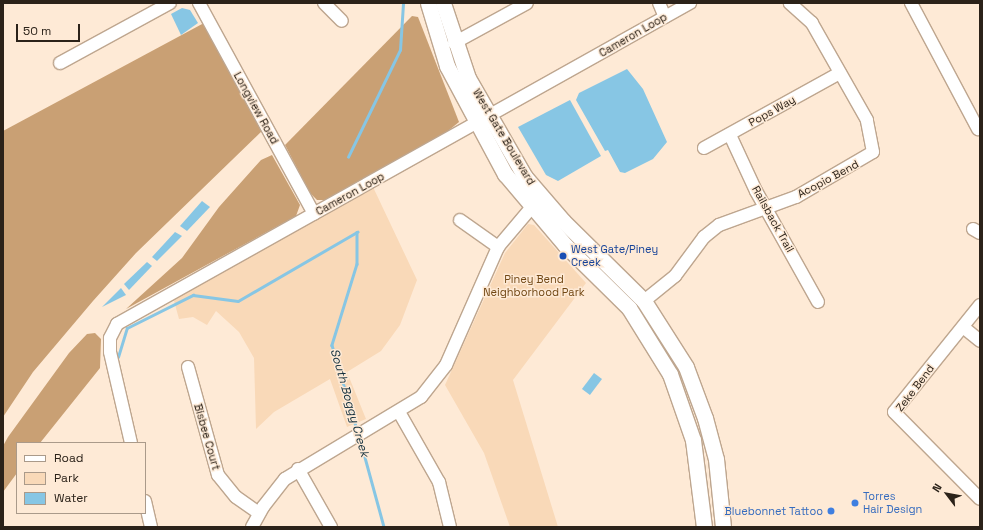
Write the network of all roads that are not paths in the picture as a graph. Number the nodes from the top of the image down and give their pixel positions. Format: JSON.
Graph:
{"nodes":[{"id":1,"x":170,"y":3,"type":"edge"},
{"id":2,"x":199,"y":3,"type":"edge"},
{"id":3,"x":324,"y":3,"type":"edge"},
{"id":4,"x":428,"y":3,"type":"edge"},
{"id":5,"x":443,"y":3,"type":"edge"},
{"id":6,"x":527,"y":3,"type":"edge"},
{"id":7,"x":659,"y":3,"type":"edge"},
{"id":8,"x":690,"y":3,"type":"edge"},
{"id":9,"x":790,"y":3,"type":"edge"},
{"id":10,"x":911,"y":3,"type":"edge"},
{"id":11,"x":665,"y":17,"type":"junction"},
{"id":12,"x":342,"y":21,"type":"dead end"},
{"id":13,"x":454,"y":43,"type":"junction"},
{"id":14,"x":60,"y":63,"type":"dead end"},
{"id":15,"x":840,"y":73,"type":"junction"},
{"id":16,"x":483,"y":120,"type":"junction"},
{"id":17,"x":978,"y":129,"type":"dead end"},
{"id":18,"x":730,"y":135,"type":"junction"},
{"id":19,"x":704,"y":148,"type":"dead end"},
{"id":20,"x":766,"y":206,"type":"junction"},
{"id":21,"x":531,"y":208,"type":"junction"},
{"id":22,"x":314,"y":214,"type":"junction"},
{"id":23,"x":460,"y":220,"type":"dead end"},
{"id":24,"x":498,"y":247,"type":"junction"},
{"id":25,"x":583,"y":262,"type":"junction"},
{"id":26,"x":644,"y":301,"type":"junction"},
{"id":27,"x":818,"y":302,"type":"dead end"},
{"id":28,"x":980,"y":305,"type":"edge"},
{"id":29,"x":632,"y":313,"type":"junction"},
{"id":30,"x":963,"y":327,"type":"junction"},
{"id":31,"x":980,"y":341,"type":"edge"},
{"id":32,"x":680,"y":357,"type":"junction"},
{"id":33,"x":188,"y":367,"type":"dead end"},
{"id":34,"x":399,"y":412,"type":"junction"},
{"id":35,"x":131,"y":442,"type":"edge"},
{"id":36,"x":298,"y":470,"type":"junction"},
{"id":37,"x":980,"y":499,"type":"edge"},
{"id":38,"x":146,"y":505,"type":"edge"},
{"id":39,"x":259,"y":513,"type":"junction"},
{"id":40,"x":151,"y":527,"type":"edge"},
{"id":41,"x":252,"y":527,"type":"edge"},
{"id":42,"x":331,"y":527,"type":"edge"},
{"id":43,"x":450,"y":527,"type":"edge"},
{"id":44,"x":704,"y":527,"type":"edge"},
{"id":45,"x":723,"y":527,"type":"edge"}],
"edges":[{"from":1,"to":14,"type":"street"},
{"from":2,"to":22,"type":"street","name":"Longview Road"},
{"from":3,"to":12,"type":"street"},
{"from":4,"to":16,"type":"main road","name":"West Gate Boulevard"},
{"from":5,"to":13,"type":"main road","name":"West Gate Boulevard"},
{"from":6,"to":13,"type":"street"},
{"from":7,"to":11,"type":"street"},
{"from":8,"to":11,"type":"street","name":"Cameron Loop"},
{"from":9,"to":15,"type":"street","name":"Acopio Bend"},
{"from":10,"to":17,"type":"street"},
{"from":11,"to":16,"type":"street","name":"Cameron Loop"},
{"from":13,"to":16,"type":"main road","name":"West Gate Boulevard"},
{"from":15,"to":18,"type":"street","name":"Pops Way"},
{"from":15,"to":20,"type":"street","name":"Acopio Bend"},
{"from":16,"to":21,"type":"main road","name":"West Gate Boulevard"},
{"from":16,"to":22,"type":"street","name":"Cameron Loop"},
{"from":16,"to":26,"type":"main road","name":"West Gate Boulevard"},
{"from":18,"to":19,"type":"street","name":"Pops Way"},
{"from":18,"to":20,"type":"street","name":"Railsback Trail"},
{"from":20,"to":26,"type":"street","name":"Acopio Bend"},
{"from":20,"to":27,"type":"street","name":"Railsback Trail"},
{"from":21,"to":24,"type":"street"},
{"from":21,"to":25,"type":"main road","name":"West Gate Boulevard"},
{"from":22,"to":35,"type":"street","name":"Cameron Loop"},
{"from":23,"to":24,"type":"street"},
{"from":24,"to":34,"type":"street"},
{"from":25,"to":26,"type":"main road"},
{"from":25,"to":29,"type":"main road","name":"West Gate Boulevard"},
{"from":26,"to":32,"type":"main road","name":"West Gate Boulevard"},
{"from":28,"to":30,"type":"street","name":"Zeke Bend"},
{"from":29,"to":32,"type":"main road"},
{"from":29,"to":44,"type":"main road","name":"West Gate Boulevard"},
{"from":30,"to":31,"type":"street"},
{"from":30,"to":37,"type":"street","name":"Zeke Bend"},
{"from":32,"to":45,"type":"main road","name":"West Gate Boulevard"},
{"from":33,"to":39,"type":"street","name":"Bisbee Court"},
{"from":34,"to":36,"type":"street"},
{"from":34,"to":43,"type":"street"},
{"from":36,"to":39,"type":"street"},
{"from":36,"to":42,"type":"street"},
{"from":38,"to":40,"type":"street"},
{"from":39,"to":41,"type":"street"}]}
